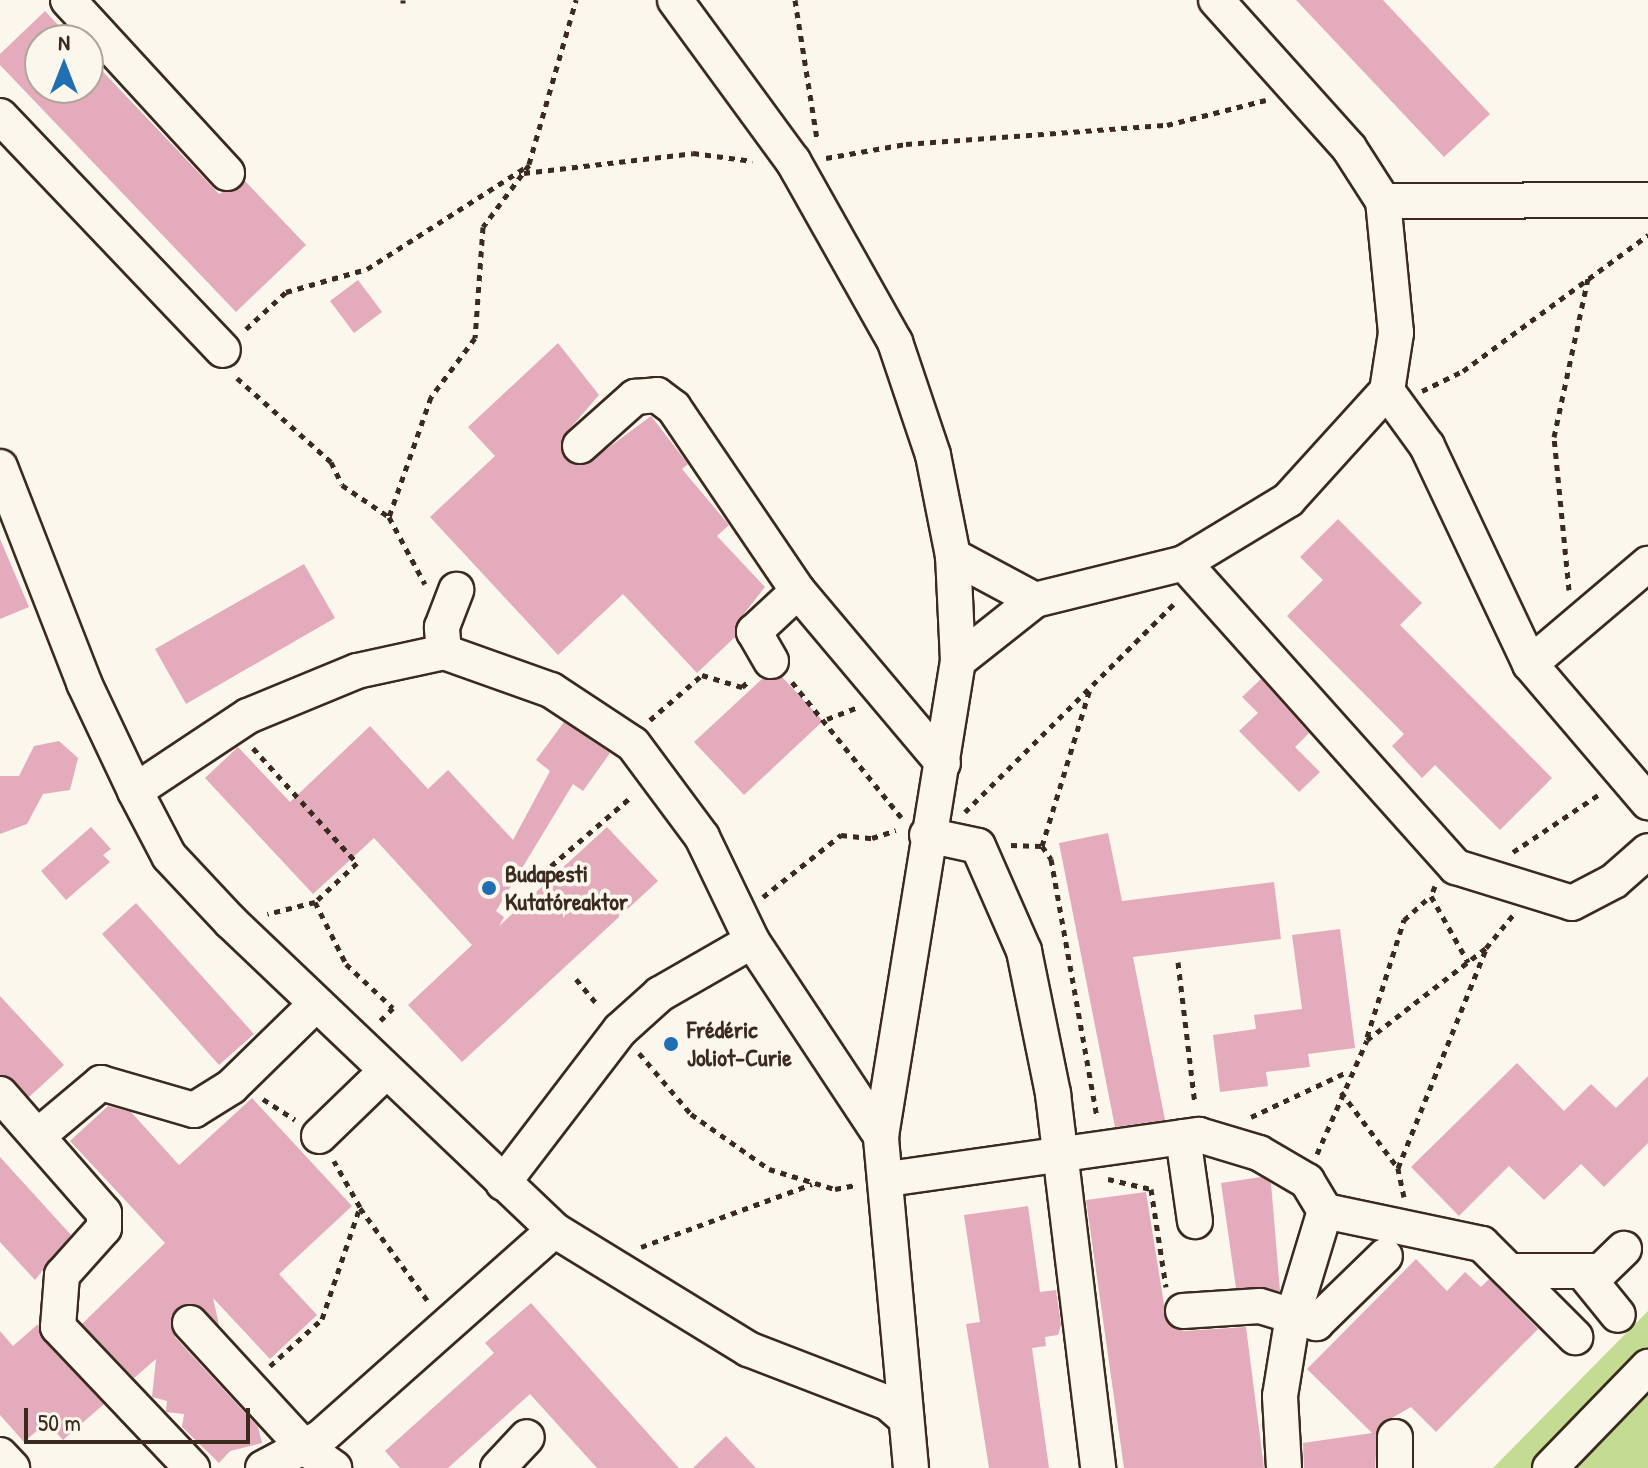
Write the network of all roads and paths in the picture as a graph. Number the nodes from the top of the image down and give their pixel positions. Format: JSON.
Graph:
{"nodes":[{"id":1,"x":68,"y":0,"type":"edge"},
{"id":2,"x":576,"y":0,"type":"edge"},
{"id":3,"x":675,"y":0,"type":"edge"},
{"id":4,"x":795,"y":0,"type":"edge"},
{"id":5,"x":1216,"y":0,"type":"edge"},
{"id":6,"x":1287,"y":80,"type":"junction"},
{"id":7,"x":0,"y":116,"type":"edge"},
{"id":8,"x":793,"y":161,"type":"junction"},
{"id":9,"x":529,"y":165,"type":"junction"},
{"id":10,"x":227,"y":173,"type":"dead end"},
{"id":11,"x":523,"y":173,"type":"junction"},
{"id":12,"x":1648,"y":200,"type":"edge"},
{"id":13,"x":1383,"y":201,"type":"junction"},
{"id":14,"x":1648,"y":235,"type":"edge"},
{"id":15,"x":1588,"y":279,"type":"junction"},
{"id":16,"x":223,"y":350,"type":"junction"},
{"id":17,"x":1438,"y":383,"type":"dead end"},
{"id":18,"x":1387,"y":391,"type":"junction"},
{"id":19,"x":580,"y":446,"type":"dead end"},
{"id":20,"x":0,"y":467,"type":"edge"},
{"id":21,"x":389,"y":517,"type":"junction"},
{"id":22,"x":953,"y":556,"type":"junction"},
{"id":23,"x":1648,"y":564,"type":"edge"},
{"id":24,"x":1192,"y":571,"type":"junction"},
{"id":25,"x":798,"y":591,"type":"junction"},
{"id":26,"x":452,"y":598,"type":"joint"},
{"id":27,"x":1035,"y":600,"type":"junction"},
{"id":28,"x":1571,"y":629,"type":"junction"},
{"id":29,"x":444,"y":652,"type":"junction"},
{"id":30,"x":771,"y":661,"type":"junction"},
{"id":31,"x":958,"y":661,"type":"junction"},
{"id":32,"x":1530,"y":664,"type":"junction"},
{"id":33,"x":1090,"y":688,"type":"junction"},
{"id":34,"x":233,"y":727,"type":"junction"},
{"id":35,"x":633,"y":744,"type":"junction"},
{"id":36,"x":943,"y":763,"type":"junction"},
{"id":37,"x":656,"y":776,"type":"junction"},
{"id":38,"x":135,"y":791,"type":"junction"},
{"id":39,"x":1648,"y":802,"type":"edge"},
{"id":40,"x":927,"y":832,"type":"junction"},
{"id":41,"x":978,"y":846,"type":"junction"},
{"id":42,"x":1042,"y":846,"type":"junction"},
{"id":43,"x":1648,"y":851,"type":"edge"},
{"id":44,"x":551,"y":866,"type":"dead end"},
{"id":45,"x":1533,"y":890,"type":"junction"},
{"id":46,"x":773,"y":891,"type":"dead end"},
{"id":47,"x":1431,"y":896,"type":"dead end"},
{"id":48,"x":315,"y":902,"type":"junction"},
{"id":49,"x":231,"y":922,"type":"junction"},
{"id":50,"x":752,"y":941,"type":"junction"},
{"id":51,"x":1486,"y":948,"type":"junction"},
{"id":52,"x":1178,"y":962,"type":"dead end"},
{"id":53,"x":313,"y":1007,"type":"junction"},
{"id":54,"x":620,"y":1030,"type":"junction"},
{"id":55,"x":1367,"y":1040,"type":"junction"},
{"id":56,"x":354,"y":1045,"type":"junction"},
{"id":57,"x":1348,"y":1072,"type":"junction"},
{"id":58,"x":384,"y":1073,"type":"junction"},
{"id":59,"x":231,"y":1087,"type":"junction"},
{"id":60,"x":1340,"y":1091,"type":"junction"},
{"id":61,"x":0,"y":1094,"type":"edge"},
{"id":62,"x":39,"y":1135,"type":"junction"},
{"id":63,"x":319,"y":1136,"type":"junction"},
{"id":64,"x":881,"y":1136,"type":"junction"},
{"id":65,"x":1191,"y":1136,"type":"junction"},
{"id":66,"x":1102,"y":1147,"type":"junction"},
{"id":67,"x":1058,"y":1152,"type":"junction"},
{"id":68,"x":1398,"y":1168,"type":"junction"},
{"id":69,"x":888,"y":1179,"type":"junction"},
{"id":70,"x":1307,"y":1181,"type":"junction"},
{"id":71,"x":503,"y":1183,"type":"junction"},
{"id":72,"x":813,"y":1183,"type":"junction"},
{"id":73,"x":360,"y":1207,"type":"junction"},
{"id":74,"x":1325,"y":1211,"type":"junction"},
{"id":75,"x":1195,"y":1221,"type":"dead end"},
{"id":76,"x":1411,"y":1229,"type":"junction"},
{"id":77,"x":554,"y":1230,"type":"junction"},
{"id":78,"x":1624,"y":1249,"type":"dead end"},
{"id":79,"x":1385,"y":1256,"type":"dead end"},
{"id":80,"x":598,"y":1261,"type":"junction"},
{"id":81,"x":1511,"y":1271,"type":"junction"},
{"id":82,"x":1583,"y":1272,"type":"junction"},
{"id":83,"x":1183,"y":1311,"type":"joint"},
{"id":84,"x":1618,"y":1315,"type":"dead end"},
{"id":85,"x":1293,"y":1316,"type":"junction"},
{"id":86,"x":190,"y":1323,"type":"dead end"},
{"id":87,"x":445,"y":1326,"type":"junction"},
{"id":88,"x":1575,"y":1337,"type":"dead end"},
{"id":89,"x":1648,"y":1367,"type":"edge"},
{"id":90,"x":248,"y":1386,"type":"junction"},
{"id":91,"x":903,"y":1416,"type":"junction"},
{"id":92,"x":527,"y":1437,"type":"dead end"},
{"id":93,"x":304,"y":1447,"type":"junction"},
{"id":94,"x":0,"y":1455,"type":"edge"},
{"id":95,"x":12,"y":1468,"type":"edge"},
{"id":96,"x":192,"y":1468,"type":"edge"},
{"id":97,"x":263,"y":1468,"type":"edge"},
{"id":98,"x":334,"y":1468,"type":"edge"},
{"id":99,"x":498,"y":1468,"type":"edge"},
{"id":100,"x":911,"y":1468,"type":"edge"},
{"id":101,"x":1098,"y":1468,"type":"edge"},
{"id":102,"x":1284,"y":1468,"type":"edge"},
{"id":103,"x":1550,"y":1468,"type":"edge"}],
"edges":[{"from":1,"to":10,"type":"street"},
{"from":2,"to":9,"type":"path"},
{"from":3,"to":8,"type":"street"},
{"from":4,"to":6,"type":"path"},
{"from":5,"to":6,"type":"street"},
{"from":6,"to":13,"type":"street"},
{"from":7,"to":16,"type":"street"},
{"from":8,"to":11,"type":"path"},
{"from":8,"to":22,"type":"street"},
{"from":9,"to":11,"type":"path"},
{"from":9,"to":16,"type":"path"},
{"from":11,"to":21,"type":"path"},
{"from":12,"to":13,"type":"street"},
{"from":13,"to":18,"type":"street"},
{"from":14,"to":15,"type":"path"},
{"from":15,"to":17,"type":"path"},
{"from":15,"to":28,"type":"path"},
{"from":16,"to":21,"type":"path"},
{"from":18,"to":24,"type":"street"},
{"from":18,"to":32,"type":"street"},
{"from":19,"to":25,"type":"street"},
{"from":20,"to":38,"type":"street"},
{"from":21,"to":26,"type":"path"},
{"from":22,"to":27,"type":"street"},
{"from":22,"to":31,"type":"street"},
{"from":23,"to":28,"type":"street"},
{"from":24,"to":27,"type":"street"},
{"from":24,"to":33,"type":"path"},
{"from":24,"to":45,"type":"street"},
{"from":25,"to":30,"type":"street"},
{"from":25,"to":36,"type":"street"},
{"from":26,"to":29,"type":"street"},
{"from":27,"to":31,"type":"street"},
{"from":28,"to":32,"type":"street"},
{"from":29,"to":34,"type":"street"},
{"from":29,"to":35,"type":"street"},
{"from":30,"to":35,"type":"path"},
{"from":30,"to":46,"type":"path"},
{"from":31,"to":36,"type":"street"},
{"from":32,"to":39,"type":"street"},
{"from":33,"to":40,"type":"path"},
{"from":33,"to":42,"type":"path"},
{"from":34,"to":38,"type":"street"},
{"from":34,"to":48,"type":"path"},
{"from":35,"to":37,"type":"street"},
{"from":36,"to":40,"type":"street"},
{"from":37,"to":44,"type":"path"},
{"from":37,"to":50,"type":"street"},
{"from":38,"to":49,"type":"street"},
{"from":40,"to":41,"type":"street"},
{"from":40,"to":64,"type":"street"},
{"from":41,"to":42,"type":"path"},
{"from":41,"to":67,"type":"street"},
{"from":42,"to":66,"type":"path"},
{"from":43,"to":45,"type":"street"},
{"from":45,"to":51,"type":"path"},
{"from":47,"to":55,"type":"path"},
{"from":48,"to":49,"type":"path"},
{"from":48,"to":56,"type":"path"},
{"from":49,"to":53,"type":"street"},
{"from":50,"to":54,"type":"street"},
{"from":50,"to":64,"type":"street"},
{"from":51,"to":55,"type":"path"},
{"from":51,"to":68,"type":"path"},
{"from":52,"to":65,"type":"path"},
{"from":53,"to":56,"type":"street"},
{"from":53,"to":59,"type":"street"},
{"from":54,"to":71,"type":"street"},
{"from":54,"to":72,"type":"path"},
{"from":55,"to":57,"type":"path"},
{"from":56,"to":58,"type":"street"},
{"from":57,"to":60,"type":"path"},
{"from":57,"to":65,"type":"path"},
{"from":58,"to":63,"type":"street"},
{"from":58,"to":71,"type":"street"},
{"from":59,"to":62,"type":"street"},
{"from":59,"to":63,"type":"path"},
{"from":60,"to":68,"type":"path"},
{"from":60,"to":70,"type":"path"},
{"from":61,"to":62,"type":"street"},
{"from":62,"to":96,"type":"street"},
{"from":63,"to":73,"type":"path"},
{"from":64,"to":69,"type":"street"},
{"from":65,"to":66,"type":"street"},
{"from":65,"to":70,"type":"street"},
{"from":65,"to":75,"type":"street"},
{"from":66,"to":67,"type":"street"},
{"from":66,"to":83,"type":"path"},
{"from":67,"to":69,"type":"street"},
{"from":67,"to":101,"type":"street"},
{"from":68,"to":76,"type":"path"},
{"from":69,"to":72,"type":"path"},
{"from":69,"to":91,"type":"street"},
{"from":70,"to":74,"type":"street"},
{"from":71,"to":77,"type":"street"},
{"from":72,"to":80,"type":"path"},
{"from":73,"to":87,"type":"path"},
{"from":73,"to":90,"type":"path"},
{"from":74,"to":76,"type":"street"},
{"from":74,"to":85,"type":"street"},
{"from":76,"to":81,"type":"street"},
{"from":77,"to":80,"type":"street"},
{"from":77,"to":87,"type":"street"},
{"from":78,"to":82,"type":"street"},
{"from":79,"to":85,"type":"street"},
{"from":80,"to":91,"type":"street"},
{"from":81,"to":82,"type":"street"},
{"from":81,"to":88,"type":"street"},
{"from":82,"to":84,"type":"street"},
{"from":83,"to":85,"type":"street"},
{"from":85,"to":102,"type":"street"},
{"from":86,"to":90,"type":"street"},
{"from":87,"to":93,"type":"street"},
{"from":89,"to":103,"type":"street"},
{"from":90,"to":93,"type":"street"},
{"from":91,"to":100,"type":"street"},
{"from":92,"to":99,"type":"street"},
{"from":93,"to":97,"type":"street"},
{"from":93,"to":98,"type":"street"},
{"from":94,"to":95,"type":"street"}]}
